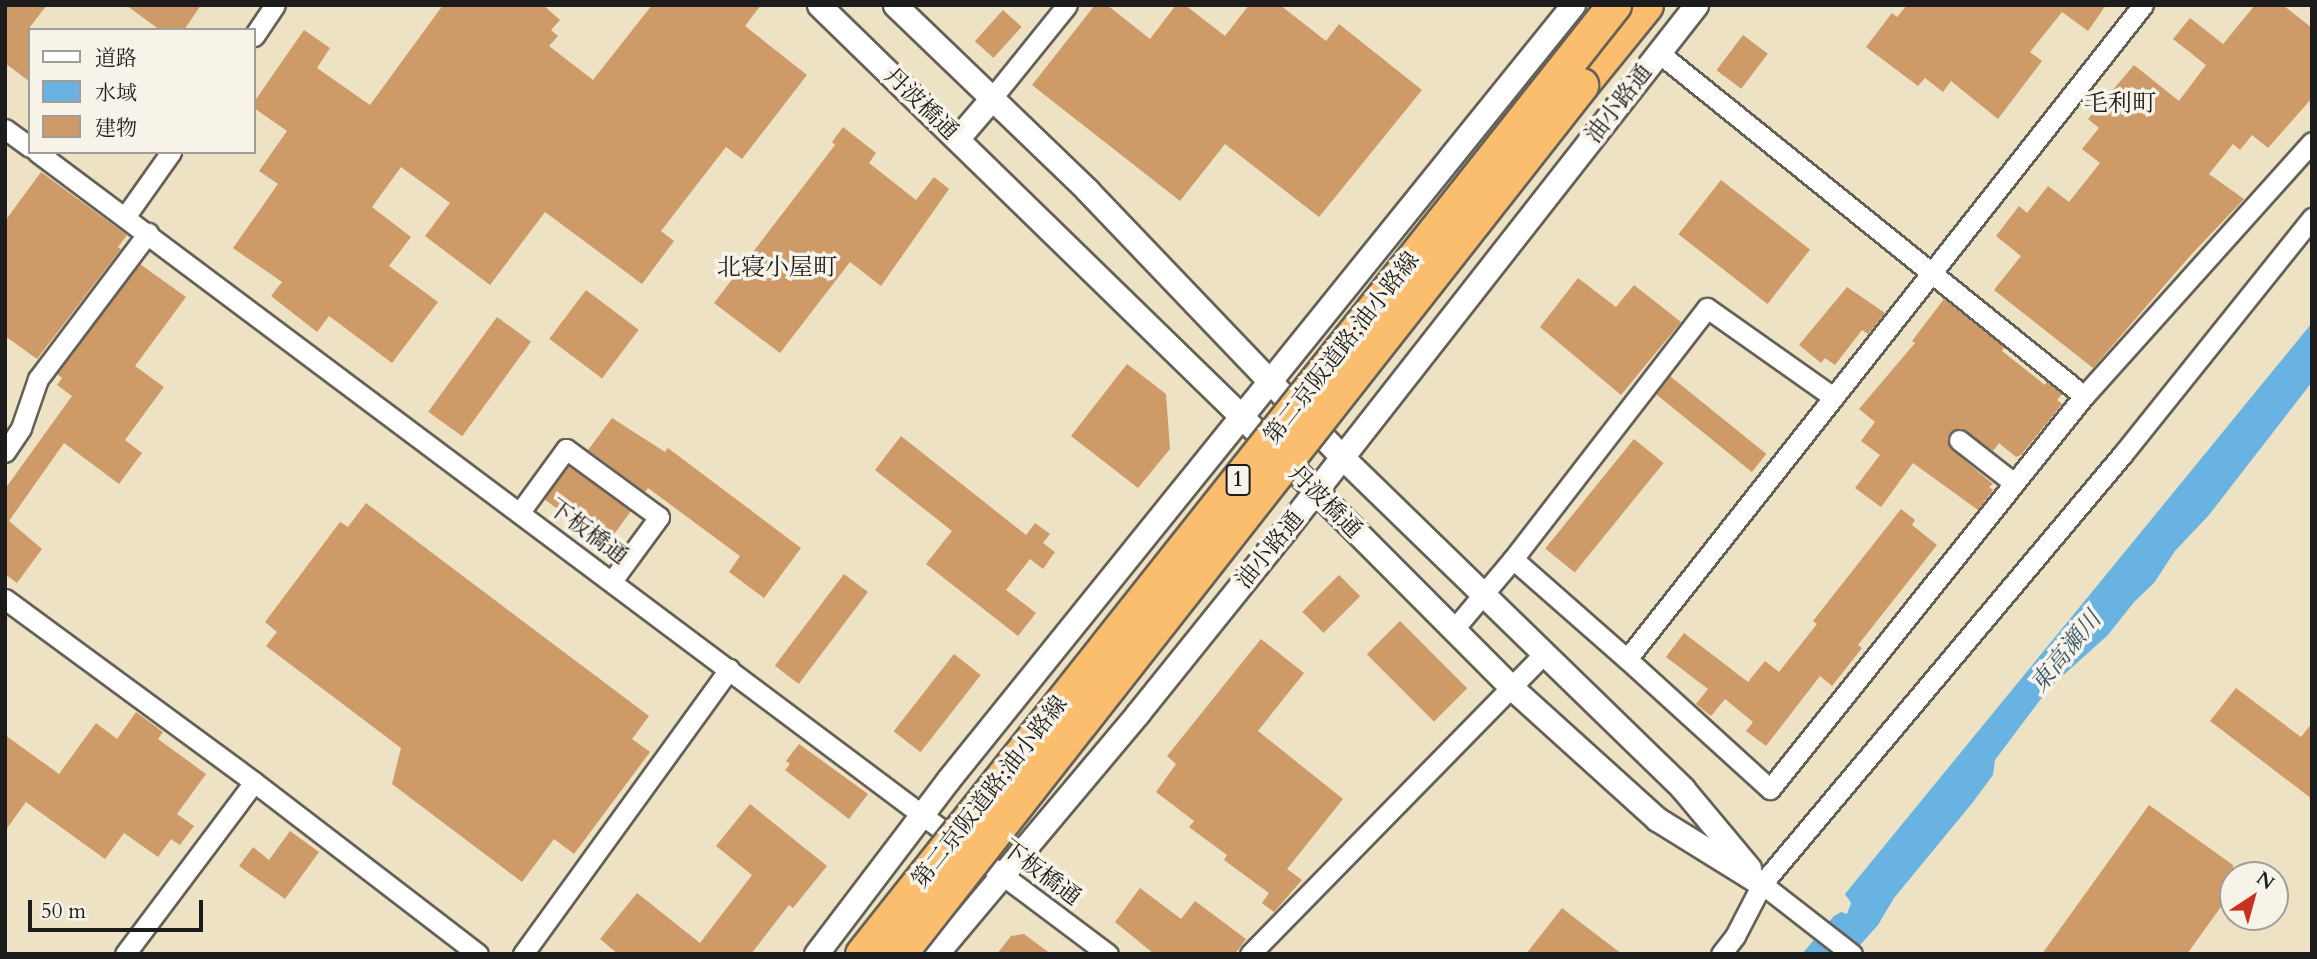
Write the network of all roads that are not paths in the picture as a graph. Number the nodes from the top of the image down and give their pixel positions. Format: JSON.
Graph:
{"nodes":[{"id":1,"x":275,"y":5,"type":"edge"},
{"id":2,"x":819,"y":5,"type":"edge"},
{"id":3,"x":895,"y":5,"type":"edge"},
{"id":4,"x":1067,"y":5,"type":"edge"},
{"id":5,"x":1573,"y":5,"type":"edge"},
{"id":6,"x":1614,"y":5,"type":"edge"},
{"id":7,"x":1646,"y":5,"type":"edge"},
{"id":8,"x":1696,"y":5,"type":"edge"},
{"id":9,"x":2143,"y":5,"type":"edge"},
{"id":10,"x":256,"y":33,"type":"edge"},
{"id":11,"x":1659,"y":53,"type":"junction"},
{"id":12,"x":992,"y":98,"type":"junction"},
{"id":13,"x":5,"y":129,"type":"edge"},
{"id":14,"x":957,"y":139,"type":"junction"},
{"id":15,"x":2312,"y":142,"type":"edge"},
{"id":16,"x":28,"y":146,"type":"edge"},
{"id":17,"x":40,"y":154,"type":"edge"},
{"id":18,"x":170,"y":154,"type":"edge"},
{"id":19,"x":125,"y":217,"type":"junction"},
{"id":20,"x":2312,"y":218,"type":"edge"},
{"id":21,"x":148,"y":233,"type":"junction"},
{"id":22,"x":1931,"y":272,"type":"junction"},
{"id":23,"x":1269,"y":384,"type":"junction"},
{"id":24,"x":2084,"y":396,"type":"junction"},
{"id":25,"x":1833,"y":397,"type":"junction"},
{"id":26,"x":1240,"y":415,"type":"junction"},
{"id":27,"x":1959,"y":440,"type":"dead end"},
{"id":28,"x":5,"y":452,"type":"edge"},
{"id":29,"x":1342,"y":457,"type":"junction"},
{"id":30,"x":2014,"y":483,"type":"junction"},
{"id":31,"x":1316,"y":492,"type":"junction"},
{"id":32,"x":520,"y":512,"type":"junction"},
{"id":33,"x":1513,"y":559,"type":"junction"},
{"id":34,"x":612,"y":581,"type":"junction"},
{"id":35,"x":1485,"y":593,"type":"junction"},
{"id":36,"x":5,"y":599,"type":"edge"},
{"id":37,"x":1454,"y":629,"type":"junction"},
{"id":38,"x":1545,"y":653,"type":"junction"},
{"id":39,"x":1627,"y":659,"type":"junction"},
{"id":40,"x":729,"y":669,"type":"junction"},
{"id":41,"x":1512,"y":688,"type":"junction"},
{"id":42,"x":254,"y":782,"type":"junction"},
{"id":43,"x":921,"y":814,"type":"junction"},
{"id":44,"x":1003,"y":874,"type":"junction"},
{"id":45,"x":1768,"y":889,"type":"junction"},
{"id":46,"x":125,"y":954,"type":"edge"},
{"id":47,"x":478,"y":954,"type":"edge"},
{"id":48,"x":523,"y":954,"type":"edge"},
{"id":49,"x":816,"y":954,"type":"edge"},
{"id":50,"x":862,"y":954,"type":"edge"},
{"id":51,"x":899,"y":954,"type":"edge"},
{"id":52,"x":936,"y":954,"type":"edge"},
{"id":53,"x":1108,"y":954,"type":"edge"},
{"id":54,"x":1250,"y":954,"type":"edge"},
{"id":55,"x":1721,"y":954,"type":"edge"},
{"id":56,"x":1852,"y":954,"type":"edge"}],
"edges":[{"from":1,"to":10,"type":"street"},
{"from":2,"to":14,"type":"street","name":"丹波橋通"},
{"from":3,"to":12,"type":"street","name":"丹波橋通"},
{"from":4,"to":12,"type":"street"},
{"from":5,"to":23,"type":"street"},
{"from":6,"to":50,"type":"highway","name":"第二京阪道路;油小路線","number":"1","bridge":true},
{"from":7,"to":51,"type":"highway","name":"第二京阪道路;油小路線","number":"1","bridge":true},
{"from":8,"to":11,"type":"street","name":"油小路通"},
{"from":9,"to":22,"type":"street"},
{"from":11,"to":22,"type":"street"},
{"from":11,"to":29,"type":"street","name":"油小路通"},
{"from":12,"to":14,"type":"street"},
{"from":12,"to":23,"type":"street","name":"丹波橋通"},
{"from":13,"to":16,"type":"street"},
{"from":14,"to":26,"type":"street","name":"丹波橋通"},
{"from":15,"to":24,"type":"street"},
{"from":17,"to":19,"type":"street","name":"下板橋通"},
{"from":18,"to":19,"type":"street"},
{"from":19,"to":21,"type":"street","name":"下板橋通"},
{"from":20,"to":45,"type":"street"},
{"from":21,"to":28,"type":"street"},
{"from":21,"to":32,"type":"street","name":"下板橋通"},
{"from":22,"to":24,"type":"street"},
{"from":22,"to":25,"type":"street"},
{"from":23,"to":26,"type":"street"},
{"from":23,"to":29,"type":"street","name":"丹波橋通"},
{"from":24,"to":30,"type":"street"},
{"from":25,"to":33,"type":"street"},
{"from":25,"to":39,"type":"street"},
{"from":26,"to":31,"type":"street","name":"丹波橋通"},
{"from":26,"to":43,"type":"street"},
{"from":27,"to":30,"type":"street"},
{"from":29,"to":31,"type":"street","name":"油小路通"},
{"from":29,"to":35,"type":"street","name":"丹波橋通"},
{"from":30,"to":39,"type":"street"},
{"from":31,"to":37,"type":"street","name":"丹波橋通"},
{"from":31,"to":44,"type":"street","name":"油小路通"},
{"from":32,"to":34,"type":"street","name":"下板橋通"},
{"from":32,"to":34,"type":"street"},
{"from":33,"to":35,"type":"street"},
{"from":33,"to":39,"type":"street"},
{"from":34,"to":40,"type":"street","name":"下板橋通"},
{"from":35,"to":37,"type":"street"},
{"from":35,"to":38,"type":"street","name":"丹波橋通"},
{"from":36,"to":42,"type":"street"},
{"from":37,"to":41,"type":"street","name":"丹波橋通"},
{"from":38,"to":41,"type":"street"},
{"from":38,"to":45,"type":"street","name":"丹波橋通"},
{"from":40,"to":43,"type":"street","name":"下板橋通"},
{"from":40,"to":48,"type":"street"},
{"from":41,"to":45,"type":"street","name":"丹波橋通"},
{"from":41,"to":54,"type":"street"},
{"from":42,"to":46,"type":"street"},
{"from":42,"to":47,"type":"street"},
{"from":43,"to":44,"type":"street","name":"下板橋通"},
{"from":43,"to":49,"type":"street"},
{"from":44,"to":52,"type":"street","name":"油小路通"},
{"from":44,"to":53,"type":"street","name":"下板橋通"},
{"from":45,"to":55,"type":"street"},
{"from":45,"to":56,"type":"street","name":"丹波橋通"}]}
